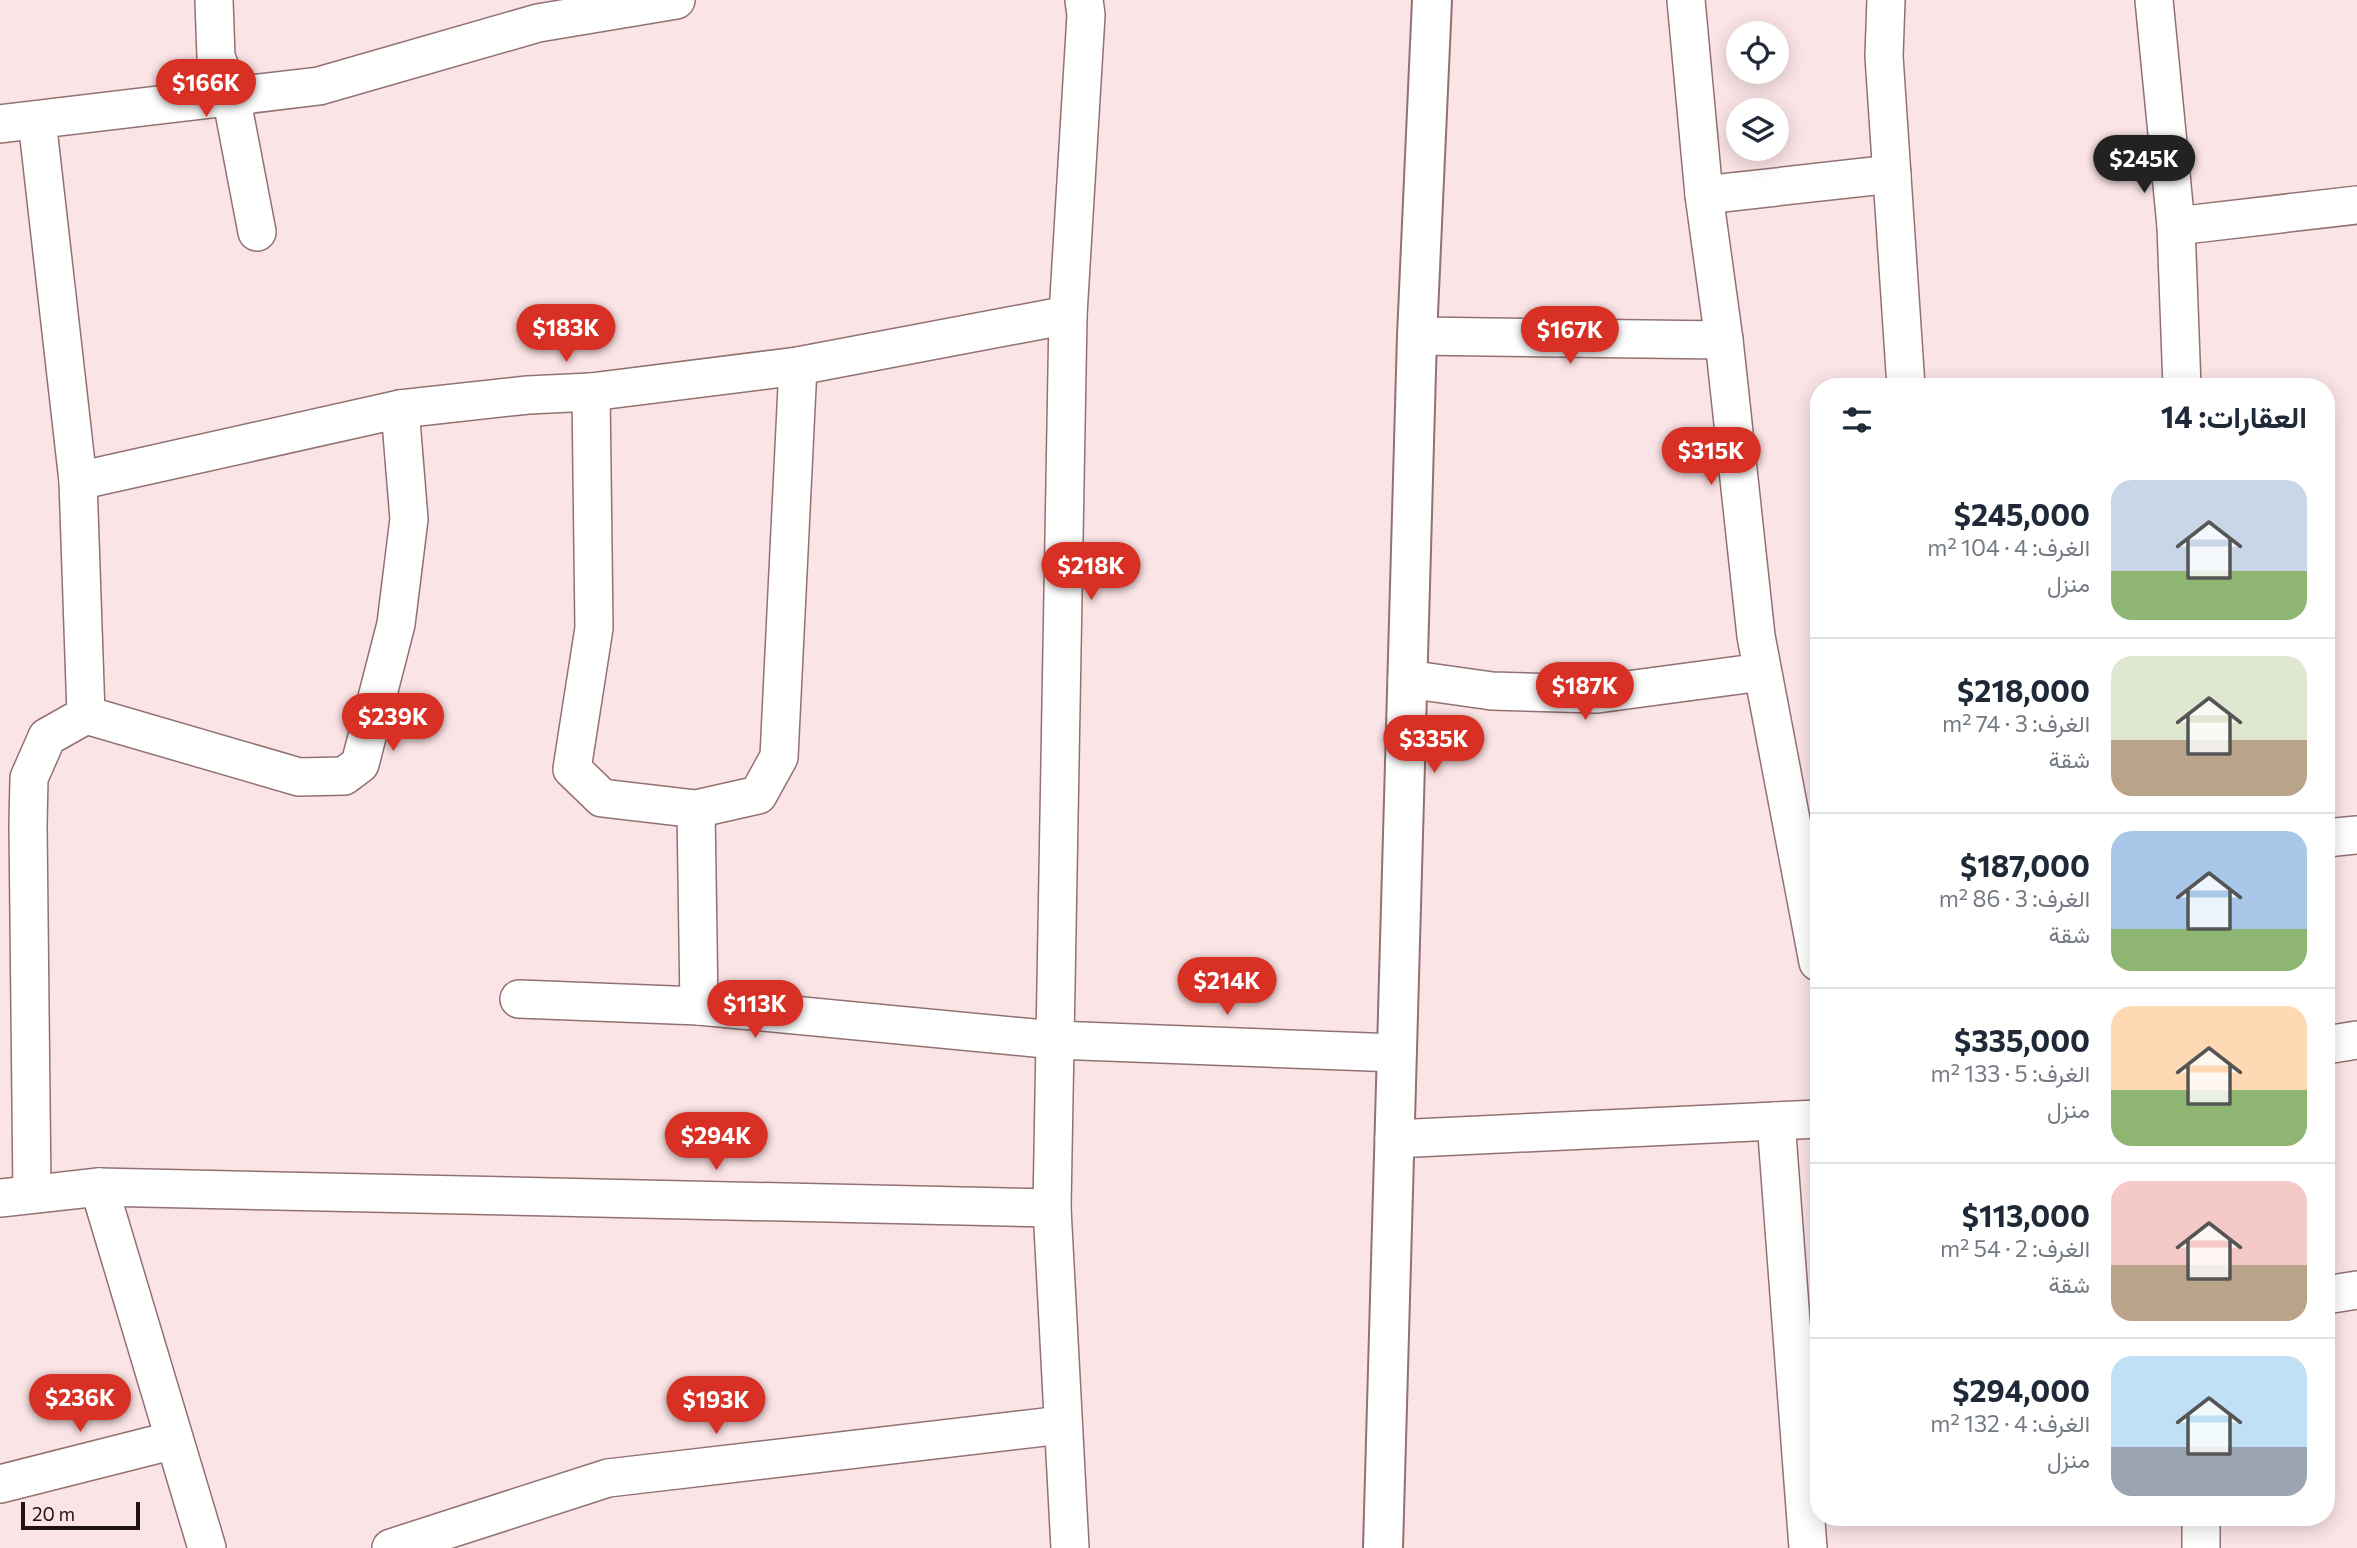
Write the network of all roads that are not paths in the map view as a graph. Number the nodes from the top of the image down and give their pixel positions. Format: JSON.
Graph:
{"nodes":[{"id":1,"x":214,"y":0,"type":"edge"},
{"id":2,"x":676,"y":0,"type":"edge"},
{"id":3,"x":1084,"y":0,"type":"edge"},
{"id":4,"x":1432,"y":0,"type":"edge"},
{"id":5,"x":1686,"y":0,"type":"edge"},
{"id":6,"x":1886,"y":0,"type":"edge"},
{"id":7,"x":2154,"y":0,"type":"edge"},
{"id":8,"x":231,"y":96,"type":"junction"},
{"id":9,"x":37,"y":120,"type":"junction"},
{"id":10,"x":0,"y":124,"type":"edge"},
{"id":11,"x":1892,"y":174,"type":"junction"},
{"id":12,"x":1704,"y":195,"type":"junction"},
{"id":13,"x":2357,"y":205,"type":"edge"},
{"id":14,"x":2176,"y":226,"type":"junction"},
{"id":15,"x":257,"y":232,"type":"dead end"},
{"id":16,"x":1068,"y":315,"type":"junction"},
{"id":17,"x":1417,"y":335,"type":"junction"},
{"id":18,"x":1724,"y":340,"type":"junction"},
{"id":19,"x":798,"y":366,"type":"junction"},
{"id":20,"x":1905,"y":378,"type":"edge"},
{"id":21,"x":2182,"y":378,"type":"edge"},
{"id":22,"x":591,"y":392,"type":"junction"},
{"id":23,"x":400,"y":409,"type":"junction"},
{"id":24,"x":78,"y":481,"type":"junction"},
{"id":25,"x":1762,"y":672,"type":"junction"},
{"id":26,"x":1407,"y":679,"type":"junction"},
{"id":27,"x":86,"y":715,"type":"junction"},
{"id":28,"x":695,"y":810,"type":"junction"},
{"id":29,"x":2357,"y":835,"type":"edge"},
{"id":30,"x":2335,"y":837,"type":"edge"},
{"id":31,"x":1810,"y":921,"type":"edge"},
{"id":32,"x":519,"y":999,"type":"dead end"},
{"id":33,"x":15,"y":1001,"type":"edge"},
{"id":34,"x":699,"y":1006,"type":"junction"},
{"id":35,"x":1055,"y":1040,"type":"junction"},
{"id":36,"x":2357,"y":1040,"type":"edge"},
{"id":37,"x":2335,"y":1044,"type":"edge"},
{"id":38,"x":1397,"y":1053,"type":"junction"},
{"id":39,"x":1810,"y":1119,"type":"edge"},
{"id":40,"x":1776,"y":1121,"type":"junction"},
{"id":41,"x":1394,"y":1139,"type":"junction"},
{"id":42,"x":99,"y":1187,"type":"junction"},
{"id":43,"x":16,"y":1195,"type":"edge"},
{"id":44,"x":1052,"y":1208,"type":"junction"},
{"id":45,"x":2357,"y":1290,"type":"edge"},
{"id":46,"x":2335,"y":1293,"type":"edge"},
{"id":47,"x":1062,"y":1425,"type":"junction"},
{"id":48,"x":174,"y":1440,"type":"junction"},
{"id":49,"x":0,"y":1484,"type":"edge"},
{"id":50,"x":2201,"y":1526,"type":"edge"},
{"id":51,"x":207,"y":1548,"type":"edge"},
{"id":52,"x":391,"y":1548,"type":"edge"},
{"id":53,"x":1070,"y":1548,"type":"edge"},
{"id":54,"x":1383,"y":1548,"type":"edge"},
{"id":55,"x":1808,"y":1548,"type":"edge"},
{"id":56,"x":2201,"y":1548,"type":"edge"}],
"edges":[{"from":1,"to":8,"type":"street"},
{"from":2,"to":8,"type":"street"},
{"from":3,"to":16,"type":"street"},
{"from":4,"to":17,"type":"street"},
{"from":5,"to":12,"type":"street"},
{"from":6,"to":11,"type":"street"},
{"from":7,"to":14,"type":"street"},
{"from":8,"to":9,"type":"street"},
{"from":8,"to":15,"type":"street"},
{"from":9,"to":10,"type":"street"},
{"from":9,"to":24,"type":"street"},
{"from":11,"to":12,"type":"street"},
{"from":11,"to":20,"type":"street"},
{"from":12,"to":18,"type":"street"},
{"from":13,"to":14,"type":"street"},
{"from":14,"to":21,"type":"street"},
{"from":16,"to":19,"type":"street"},
{"from":16,"to":35,"type":"street"},
{"from":17,"to":18,"type":"street"},
{"from":17,"to":26,"type":"street"},
{"from":18,"to":25,"type":"street"},
{"from":19,"to":22,"type":"street"},
{"from":19,"to":28,"type":"street"},
{"from":22,"to":23,"type":"street"},
{"from":22,"to":28,"type":"street"},
{"from":23,"to":24,"type":"street"},
{"from":23,"to":27,"type":"street"},
{"from":24,"to":27,"type":"street"},
{"from":25,"to":26,"type":"street"},
{"from":25,"to":31,"type":"street"},
{"from":26,"to":38,"type":"street"},
{"from":27,"to":33,"type":"street"},
{"from":28,"to":34,"type":"street"},
{"from":29,"to":30,"type":"street"},
{"from":32,"to":34,"type":"street"},
{"from":33,"to":43,"type":"street"},
{"from":34,"to":35,"type":"street"},
{"from":35,"to":38,"type":"street"},
{"from":35,"to":44,"type":"street"},
{"from":36,"to":37,"type":"street"},
{"from":38,"to":41,"type":"street"},
{"from":39,"to":40,"type":"street"},
{"from":40,"to":41,"type":"street"},
{"from":40,"to":55,"type":"street"},
{"from":41,"to":54,"type":"street"},
{"from":42,"to":43,"type":"street"},
{"from":42,"to":44,"type":"street"},
{"from":42,"to":48,"type":"street"},
{"from":44,"to":47,"type":"street"},
{"from":45,"to":46,"type":"street"},
{"from":47,"to":52,"type":"street"},
{"from":47,"to":53,"type":"street"},
{"from":48,"to":49,"type":"street"},
{"from":48,"to":51,"type":"street"},
{"from":50,"to":56,"type":"street"}]}
